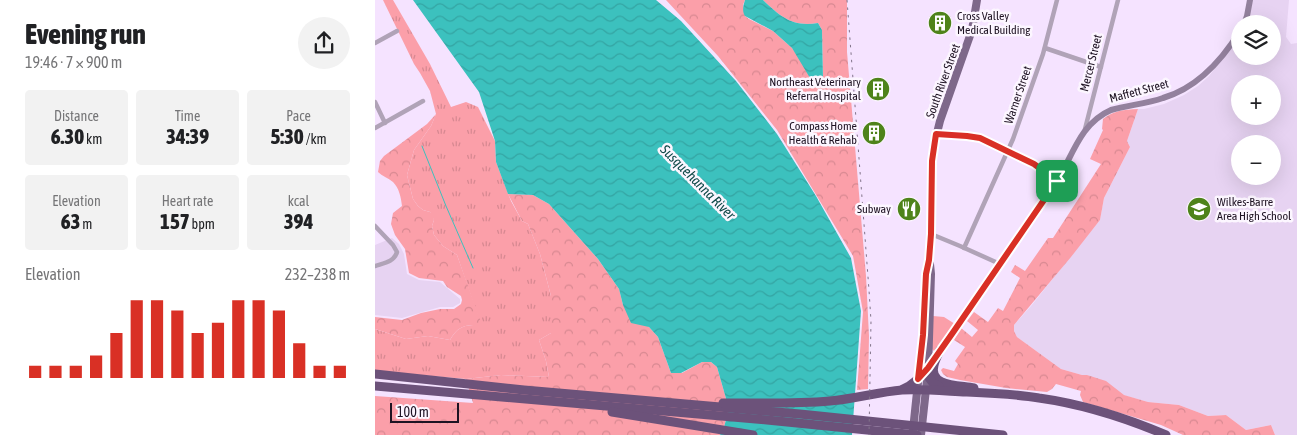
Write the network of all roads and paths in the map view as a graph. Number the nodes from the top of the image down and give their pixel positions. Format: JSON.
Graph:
{"nodes":[{"id":1,"x":977,"y":0,"type":"edge"},
{"id":2,"x":1057,"y":0,"type":"edge"},
{"id":3,"x":1118,"y":0,"type":"edge"},
{"id":4,"x":1250,"y":0,"type":"edge"},
{"id":5,"x":1247,"y":15,"type":"edge"},
{"id":6,"x":397,"y":32,"type":"dead end"},
{"id":7,"x":375,"y":43,"type":"edge"},
{"id":8,"x":1231,"y":43,"type":"edge"},
{"id":9,"x":1045,"y":48,"type":"junction"},
{"id":10,"x":1101,"y":67,"type":"junction"},
{"id":11,"x":423,"y":101,"type":"dead end"},
{"id":12,"x":375,"y":102,"type":"edge"},
{"id":13,"x":385,"y":123,"type":"junction"},
{"id":14,"x":375,"y":128,"type":"edge"},
{"id":15,"x":1084,"y":130,"type":"junction"},
{"id":16,"x":936,"y":134,"type":"junction"},
{"id":17,"x":1008,"y":152,"type":"junction"},
{"id":18,"x":1057,"y":181,"type":"junction"},
{"id":19,"x":375,"y":226,"type":"edge"},
{"id":20,"x":931,"y":234,"type":"junction"},
{"id":21,"x":964,"y":248,"type":"junction"},
{"id":22,"x":929,"y":260,"type":"junction"},
{"id":23,"x":1000,"y":264,"type":"junction"},
{"id":24,"x":375,"y":266,"type":"edge"},
{"id":25,"x":940,"y":350,"type":"junction"},
{"id":26,"x":927,"y":371,"type":"junction"},
{"id":27,"x":375,"y":376,"type":"edge"},
{"id":28,"x":918,"y":379,"type":"junction"},
{"id":29,"x":375,"y":388,"type":"edge"},
{"id":30,"x":901,"y":390,"type":"junction"},
{"id":31,"x":921,"y":390,"type":"junction"},
{"id":32,"x":503,"y":392,"type":"junction"},
{"id":33,"x":969,"y":392,"type":"junction"},
{"id":34,"x":1001,"y":394,"type":"junction"},
{"id":35,"x":662,"y":402,"type":"junction"},
{"id":36,"x":753,"y":435,"type":"edge"},
{"id":37,"x":913,"y":435,"type":"edge"},
{"id":38,"x":917,"y":435,"type":"edge"},
{"id":39,"x":921,"y":435,"type":"edge"},
{"id":40,"x":1003,"y":435,"type":"edge"},
{"id":41,"x":1166,"y":435,"type":"edge"}],
"edges":[{"from":1,"to":16,"type":"main road","name":"South River Street"},
{"from":2,"to":9,"type":"street","name":"Warner Street"},
{"from":3,"to":10,"type":"street","name":"Mercer Street"},
{"from":4,"to":5,"type":"main road"},
{"from":6,"to":7,"type":"street"},
{"from":8,"to":15,"type":"main road","name":"Maffett Street"},
{"from":9,"to":10,"type":"street"},
{"from":9,"to":17,"type":"street","name":"Warner Street"},
{"from":10,"to":15,"type":"street","name":"Mercer Street"},
{"from":11,"to":13,"type":"street"},
{"from":12,"to":13,"type":"street"},
{"from":13,"to":14,"type":"street"},
{"from":15,"to":18,"type":"main road","name":"Maffett Street"},
{"from":16,"to":17,"type":"street"},
{"from":16,"to":20,"type":"main road","name":"South River Street"},
{"from":17,"to":18,"type":"street"},
{"from":17,"to":21,"type":"street","name":"Warner Street"},
{"from":18,"to":23,"type":"main road","name":"Maffett Street"},
{"from":19,"to":24,"type":"street"},
{"from":20,"to":21,"type":"street"},
{"from":20,"to":22,"type":"main road","name":"South River Street"},
{"from":21,"to":23,"type":"street"},
{"from":22,"to":26,"type":"main road","name":"South River Street"},
{"from":22,"to":28,"type":"main road","name":"South River Street"},
{"from":23,"to":25,"type":"main road","name":"Maffett Street"},
{"from":25,"to":26,"type":"main road","name":"Maffett Street"},
{"from":25,"to":34,"type":"highway"},
{"from":26,"to":28,"type":"main road","name":"Maffett Street"},
{"from":26,"to":31,"type":"main road","name":"South River Street"},
{"from":26,"to":33,"type":"highway"},
{"from":27,"to":32,"type":"highway"},
{"from":28,"to":30,"type":"highway"},
{"from":28,"to":31,"type":"main road","name":"South River Street"},
{"from":29,"to":32,"type":"highway"},
{"from":30,"to":31,"type":"highway"},
{"from":30,"to":35,"type":"highway"},
{"from":31,"to":33,"type":"highway"},
{"from":31,"to":37,"type":"main road","name":"South River Street"},
{"from":31,"to":39,"type":"main road","name":"South River Street"},
{"from":32,"to":35,"type":"highway"},
{"from":32,"to":36,"type":"highway"},
{"from":32,"to":38,"type":"highway"},
{"from":33,"to":34,"type":"highway"},
{"from":34,"to":41,"type":"highway"},
{"from":35,"to":40,"type":"highway"}]}
